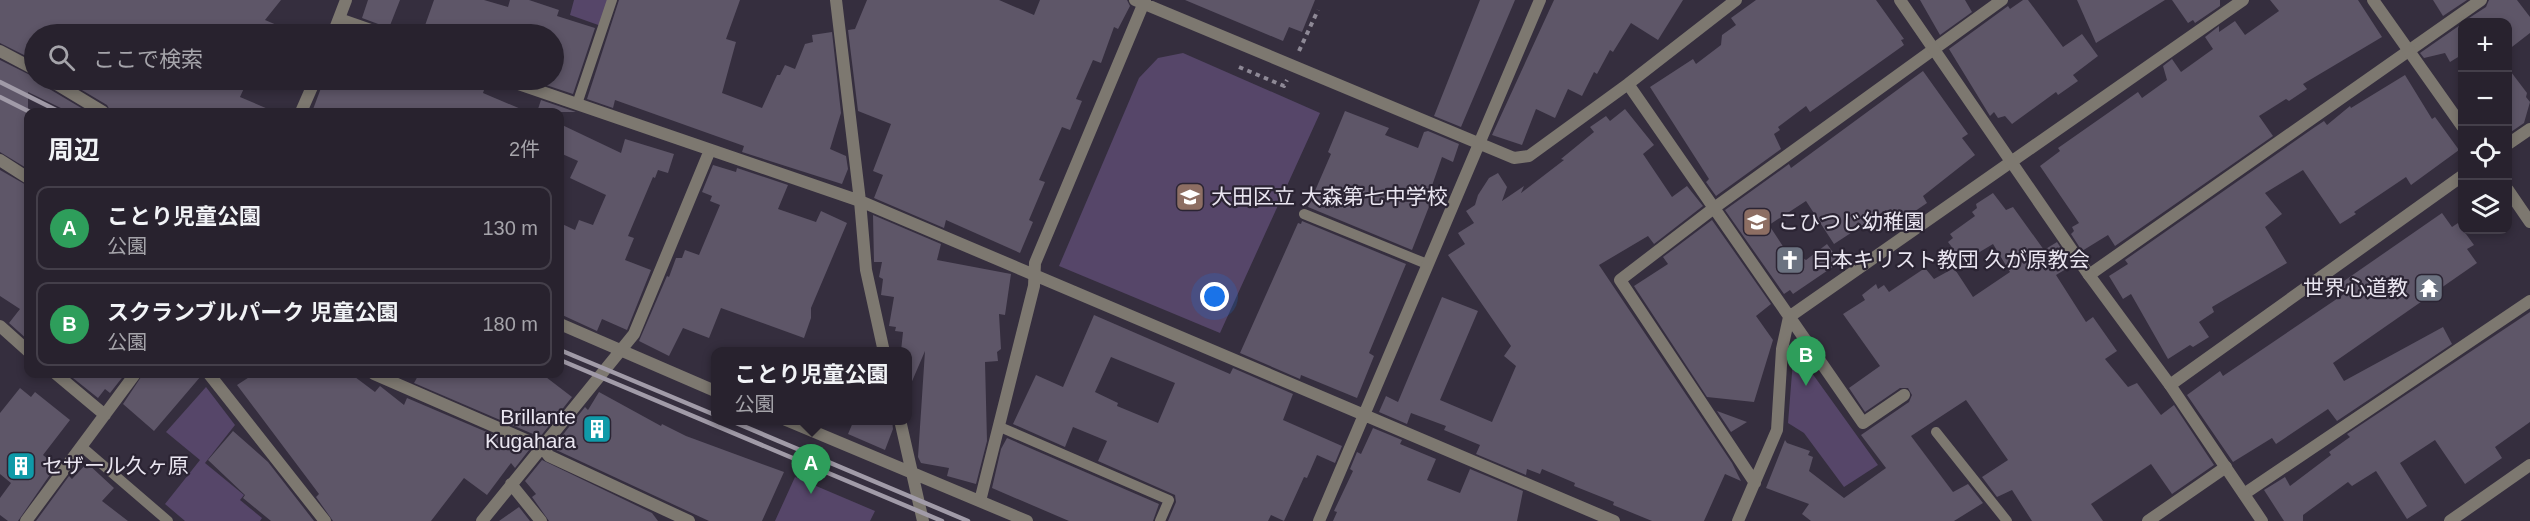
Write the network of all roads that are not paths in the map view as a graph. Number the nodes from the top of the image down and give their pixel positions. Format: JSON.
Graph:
{"nodes":[{"id":1,"x":346,"y":0,"type":"edge"},
{"id":2,"x":612,"y":0,"type":"edge"},
{"id":3,"x":836,"y":0,"type":"edge"},
{"id":4,"x":1540,"y":0,"type":"edge"},
{"id":5,"x":1736,"y":0,"type":"edge"},
{"id":6,"x":1899,"y":0,"type":"edge"},
{"id":7,"x":2002,"y":0,"type":"edge"},
{"id":8,"x":2242,"y":0,"type":"edge"},
{"id":9,"x":2373,"y":0,"type":"edge"},
{"id":10,"x":2481,"y":0,"type":"edge"},
{"id":11,"x":1142,"y":1,"type":"edge"},
{"id":12,"x":339,"y":19,"type":"junction"},
{"id":13,"x":337,"y":24,"type":"edge"},
{"id":14,"x":353,"y":24,"type":"edge"},
{"id":15,"x":1933,"y":48,"type":"junction"},
{"id":16,"x":2409,"y":50,"type":"junction"},
{"id":17,"x":0,"y":51,"type":"edge"},
{"id":18,"x":24,"y":64,"type":"edge"},
{"id":19,"x":1628,"y":84,"type":"junction"},
{"id":20,"x":67,"y":90,"type":"edge"},
{"id":21,"x":311,"y":90,"type":"edge"},
{"id":22,"x":536,"y":90,"type":"edge"},
{"id":23,"x":577,"y":104,"type":"junction"},
{"id":24,"x":96,"y":108,"type":"edge"},
{"id":25,"x":303,"y":108,"type":"edge"},
{"id":26,"x":2458,"y":119,"type":"edge"},
{"id":27,"x":2530,"y":129,"type":"edge"},
{"id":28,"x":2512,"y":141,"type":"edge"},
{"id":29,"x":1480,"y":145,"type":"junction"},
{"id":30,"x":710,"y":150,"type":"junction"},
{"id":31,"x":0,"y":160,"type":"edge"},
{"id":32,"x":2012,"y":161,"type":"junction"},
{"id":33,"x":24,"y":175,"type":"edge"},
{"id":34,"x":2458,"y":180,"type":"edge"},
{"id":35,"x":2512,"y":196,"type":"edge"},
{"id":36,"x":860,"y":201,"type":"junction"},
{"id":37,"x":1714,"y":208,"type":"junction"},
{"id":38,"x":1304,"y":214,"type":"dead end"},
{"id":39,"x":2530,"y":222,"type":"edge"},
{"id":40,"x":1427,"y":264,"type":"junction"},
{"id":41,"x":1035,"y":274,"type":"junction"},
{"id":42,"x":2089,"y":275,"type":"junction"},
{"id":43,"x":2530,"y":301,"type":"edge"},
{"id":44,"x":1789,"y":317,"type":"junction"},
{"id":45,"x":0,"y":326,"type":"edge"},
{"id":46,"x":564,"y":326,"type":"edge"},
{"id":47,"x":24,"y":347,"type":"edge"},
{"id":48,"x":883,"y":347,"type":"edge"},
{"id":49,"x":620,"y":351,"type":"junction"},
{"id":50,"x":61,"y":378,"type":"edge"},
{"id":51,"x":132,"y":378,"type":"edge"},
{"id":52,"x":212,"y":378,"type":"edge"},
{"id":53,"x":383,"y":378,"type":"edge"},
{"id":54,"x":2170,"y":385,"type":"junction"},
{"id":55,"x":711,"y":389,"type":"edge"},
{"id":56,"x":1904,"y":394,"type":"dead end"},
{"id":57,"x":105,"y":416,"type":"junction"},
{"id":58,"x":1364,"y":416,"type":"junction"},
{"id":59,"x":798,"y":425,"type":"edge"},
{"id":60,"x":901,"y":425,"type":"edge"},
{"id":61,"x":1000,"y":427,"type":"junction"},
{"id":62,"x":1936,"y":432,"type":"dead end"},
{"id":63,"x":82,"y":447,"type":"junction"},
{"id":64,"x":542,"y":447,"type":"junction"},
{"id":65,"x":2530,"y":465,"type":"edge"},
{"id":66,"x":2226,"y":467,"type":"junction"},
{"id":67,"x":911,"y":472,"type":"junction"},
{"id":68,"x":1755,"y":483,"type":"junction"},
{"id":69,"x":511,"y":484,"type":"junction"},
{"id":70,"x":2244,"y":494,"type":"junction"},
{"id":71,"x":980,"y":501,"type":"junction"},
{"id":72,"x":26,"y":521,"type":"edge"},
{"id":73,"x":168,"y":521,"type":"edge"},
{"id":74,"x":325,"y":521,"type":"edge"},
{"id":75,"x":482,"y":521,"type":"edge"},
{"id":76,"x":541,"y":521,"type":"edge"},
{"id":77,"x":689,"y":521,"type":"edge"},
{"id":78,"x":923,"y":521,"type":"edge"},
{"id":79,"x":1027,"y":521,"type":"edge"},
{"id":80,"x":1160,"y":521,"type":"edge"},
{"id":81,"x":1319,"y":521,"type":"edge"},
{"id":82,"x":1614,"y":521,"type":"edge"},
{"id":83,"x":1738,"y":521,"type":"edge"},
{"id":84,"x":2007,"y":521,"type":"edge"},
{"id":85,"x":2148,"y":521,"type":"edge"},
{"id":86,"x":2262,"y":521,"type":"edge"},
{"id":87,"x":2450,"y":521,"type":"edge"}],
"edges":[{"from":1,"to":12,"type":"street"},
{"from":2,"to":23,"type":"lane"},
{"from":3,"to":36,"type":"street"},
{"from":4,"to":29,"type":"street"},
{"from":5,"to":19,"type":"street"},
{"from":6,"to":15,"type":"street"},
{"from":7,"to":15,"type":"street"},
{"from":8,"to":32,"type":"street"},
{"from":9,"to":16,"type":"street"},
{"from":10,"to":16,"type":"street"},
{"from":11,"to":29,"type":"street"},
{"from":11,"to":41,"type":"street"},
{"from":12,"to":13,"type":"street"},
{"from":12,"to":14,"type":"street"},
{"from":15,"to":32,"type":"street"},
{"from":15,"to":37,"type":"street"},
{"from":16,"to":26,"type":"street"},
{"from":16,"to":42,"type":"street"},
{"from":17,"to":18,"type":"street"},
{"from":19,"to":29,"type":"street"},
{"from":19,"to":37,"type":"street"},
{"from":20,"to":24,"type":"street"},
{"from":21,"to":25,"type":"street"},
{"from":22,"to":23,"type":"street"},
{"from":23,"to":30,"type":"street"},
{"from":27,"to":28,"type":"street"},
{"from":29,"to":40,"type":"street"},
{"from":30,"to":36,"type":"street"},
{"from":30,"to":49,"type":"street"},
{"from":31,"to":33,"type":"street"},
{"from":32,"to":42,"type":"street"},
{"from":32,"to":44,"type":"street"},
{"from":34,"to":54,"type":"street"},
{"from":35,"to":39,"type":"street"},
{"from":36,"to":41,"type":"street"},
{"from":36,"to":48,"type":"street"},
{"from":37,"to":44,"type":"street"},
{"from":37,"to":68,"type":"street"},
{"from":38,"to":40,"type":"lane"},
{"from":40,"to":58,"type":"street"},
{"from":41,"to":58,"type":"street"},
{"from":41,"to":61,"type":"street"},
{"from":42,"to":54,"type":"street"},
{"from":43,"to":70,"type":"street"},
{"from":44,"to":56,"type":"street"},
{"from":44,"to":68,"type":"street"},
{"from":45,"to":47,"type":"street"},
{"from":46,"to":49,"type":"street"},
{"from":49,"to":55,"type":"street"},
{"from":49,"to":64,"type":"street"},
{"from":50,"to":57,"type":"street"},
{"from":51,"to":57,"type":"street"},
{"from":52,"to":74,"type":"street"},
{"from":53,"to":64,"type":"street"},
{"from":54,"to":66,"type":"street"},
{"from":57,"to":63,"type":"street"},
{"from":58,"to":81,"type":"street"},
{"from":58,"to":82,"type":"street"},
{"from":59,"to":67,"type":"street"},
{"from":60,"to":67,"type":"street"},
{"from":61,"to":71,"type":"street"},
{"from":61,"to":80,"type":"lane"},
{"from":62,"to":84,"type":"lane"},
{"from":63,"to":72,"type":"street"},
{"from":63,"to":73,"type":"lane"},
{"from":64,"to":69,"type":"street"},
{"from":64,"to":77,"type":"street"},
{"from":65,"to":87,"type":"street"},
{"from":66,"to":70,"type":"street"},
{"from":66,"to":85,"type":"street"},
{"from":67,"to":71,"type":"street"},
{"from":67,"to":78,"type":"street"},
{"from":68,"to":83,"type":"street"},
{"from":69,"to":75,"type":"street"},
{"from":69,"to":76,"type":"street"},
{"from":70,"to":86,"type":"street"},
{"from":71,"to":79,"type":"street"}]}
